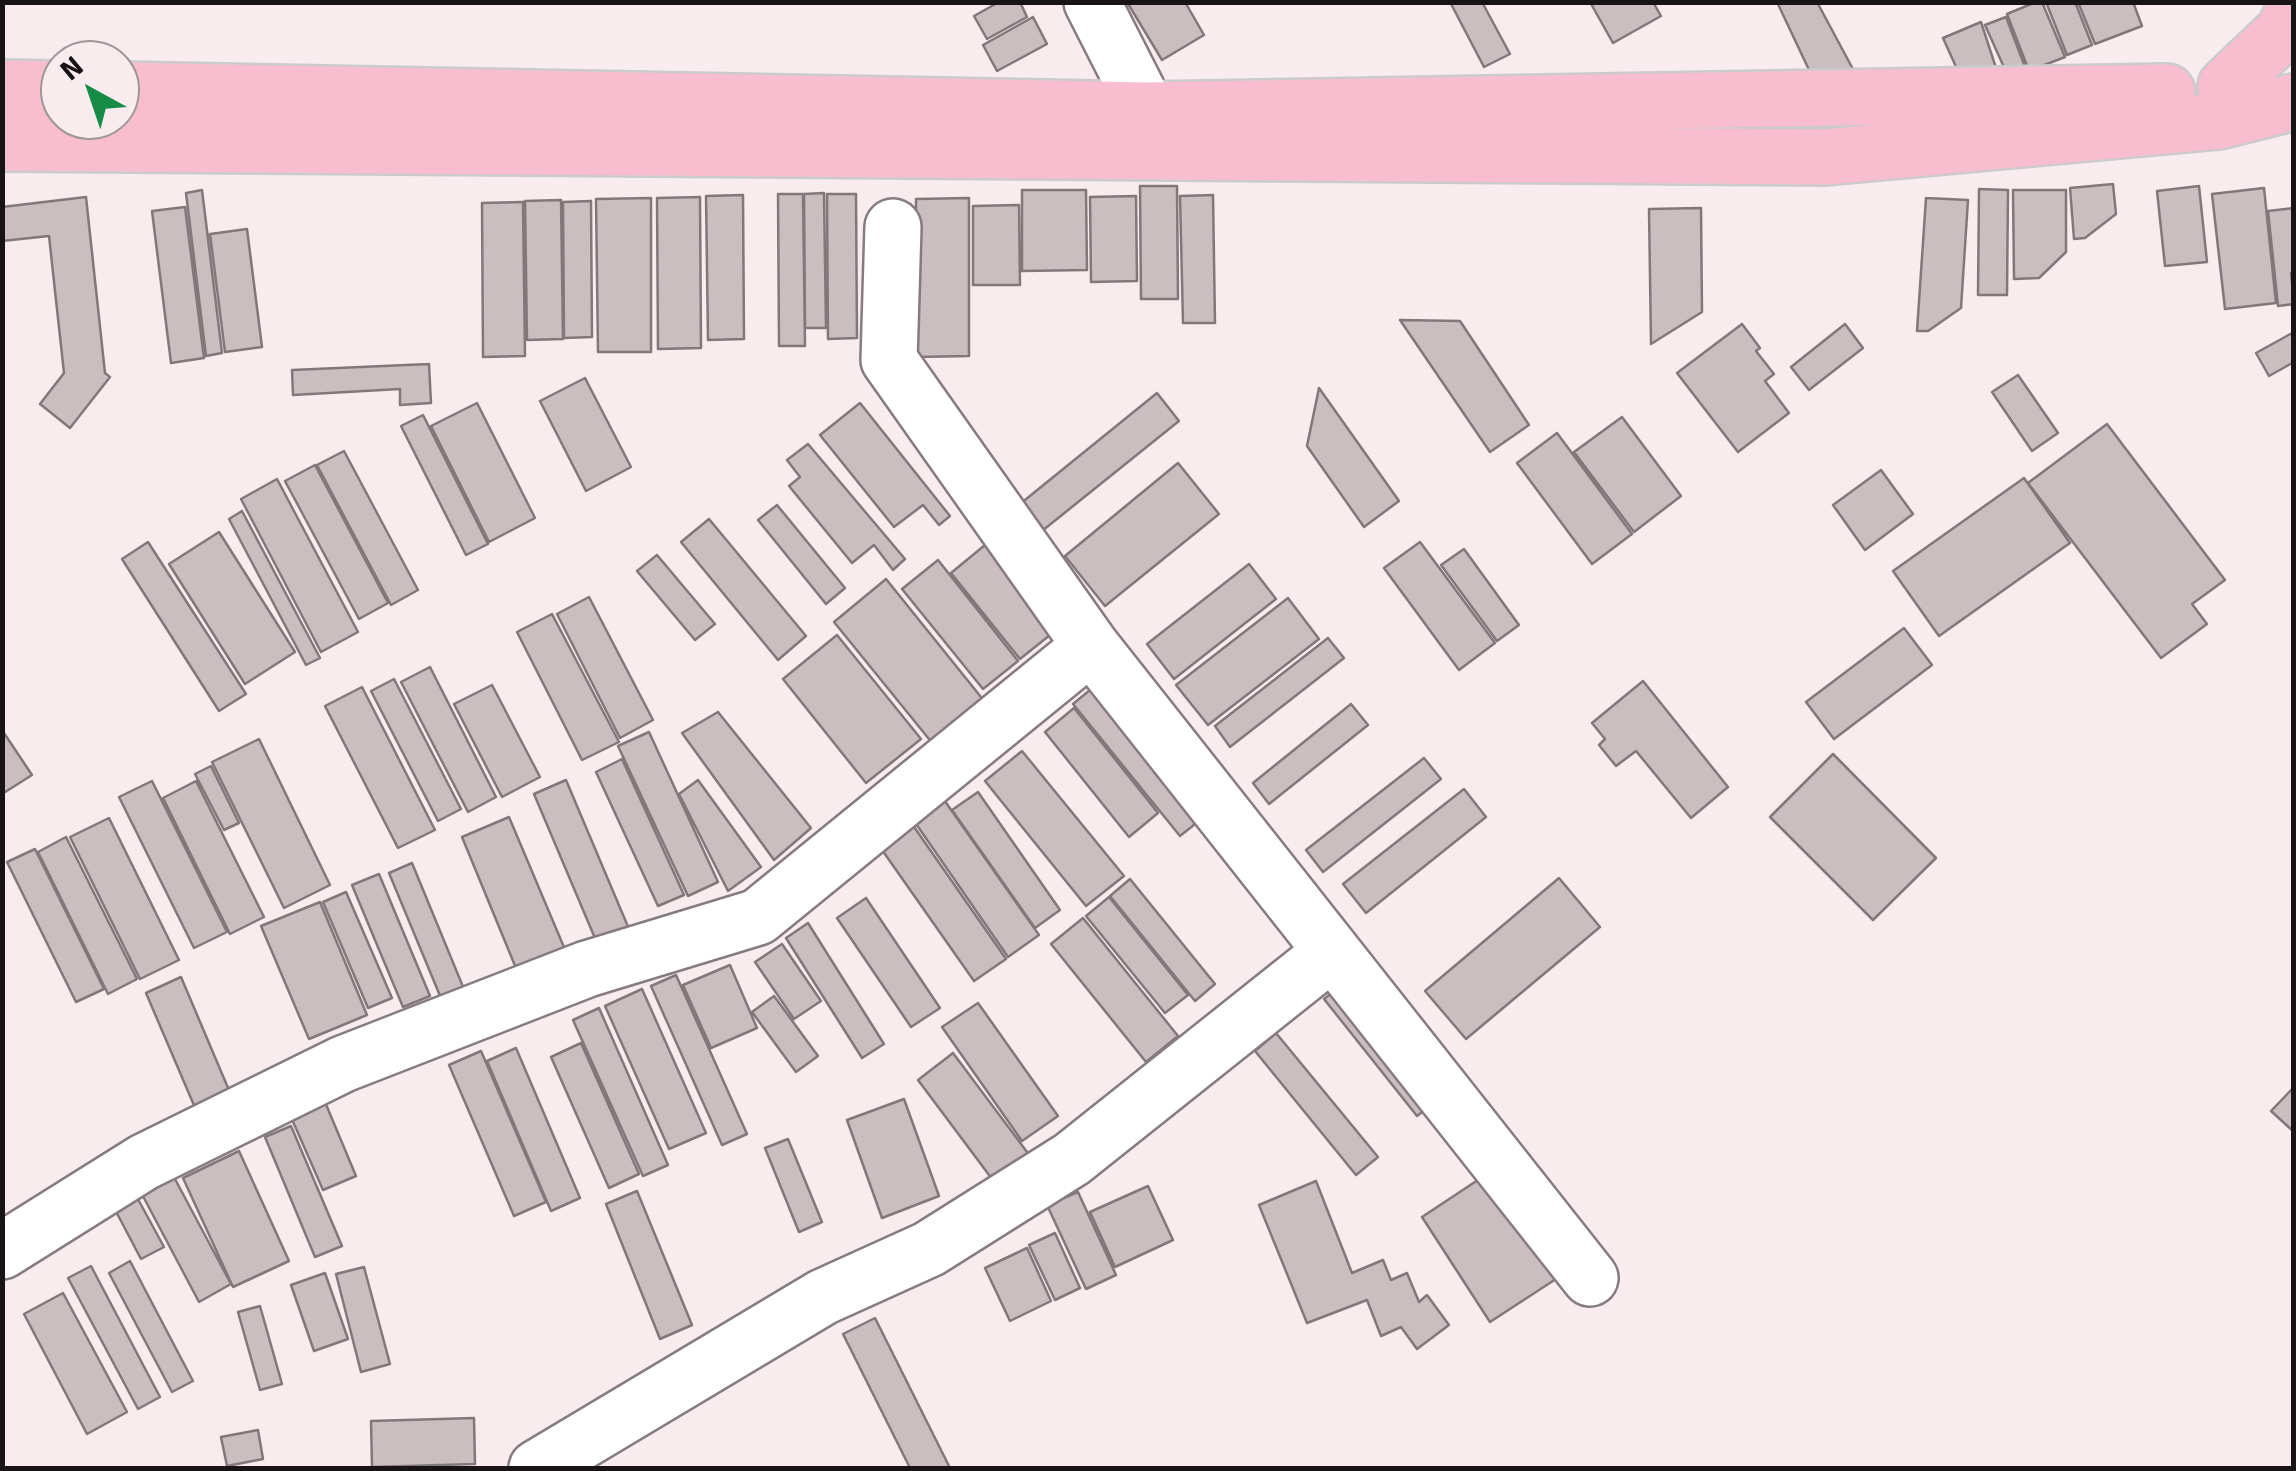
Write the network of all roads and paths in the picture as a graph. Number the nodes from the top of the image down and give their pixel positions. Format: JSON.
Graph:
{"nodes":[{"id":1,"x":1092,"y":2,"type":"edge"},
{"id":2,"x":2294,"y":12,"type":"edge"},
{"id":3,"x":2294,"y":67,"type":"edge"},
{"id":4,"x":2,"y":88,"type":"edge"},
{"id":5,"x":40,"y":89,"type":"edge"},
{"id":6,"x":140,"y":90,"type":"edge"},
{"id":7,"x":2294,"y":102,"type":"edge"},
{"id":8,"x":2222,"y":103,"type":"junction"},
{"id":9,"x":1147,"y":110,"type":"junction"},
{"id":10,"x":2294,"y":134,"type":"edge"},
{"id":11,"x":2,"y":144,"type":"edge"},
{"id":12,"x":893,"y":227,"type":"dead end"},
{"id":13,"x":1091,"y":646,"type":"junction"},
{"id":14,"x":1332,"y":952,"type":"junction"},
{"id":15,"x":2,"y":1251,"type":"edge"},
{"id":16,"x":1590,"y":1278,"type":"dead end"},
{"id":17,"x":537,"y":1468,"type":"edge"}],
"edges":[{"from":1,"to":9,"type":"street"},
{"from":2,"to":8,"type":"main road"},
{"from":3,"to":8,"type":"main road"},
{"from":4,"to":5,"type":"main road"},
{"from":6,"to":9,"type":"main road"},
{"from":7,"to":8,"type":"main road"},
{"from":8,"to":9,"type":"main road"},
{"from":8,"to":10,"type":"main road"},
{"from":8,"to":11,"type":"main road"},
{"from":12,"to":13,"type":"street"},
{"from":13,"to":14,"type":"street"},
{"from":13,"to":15,"type":"street"},
{"from":14,"to":16,"type":"street"},
{"from":14,"to":17,"type":"street"}]}
